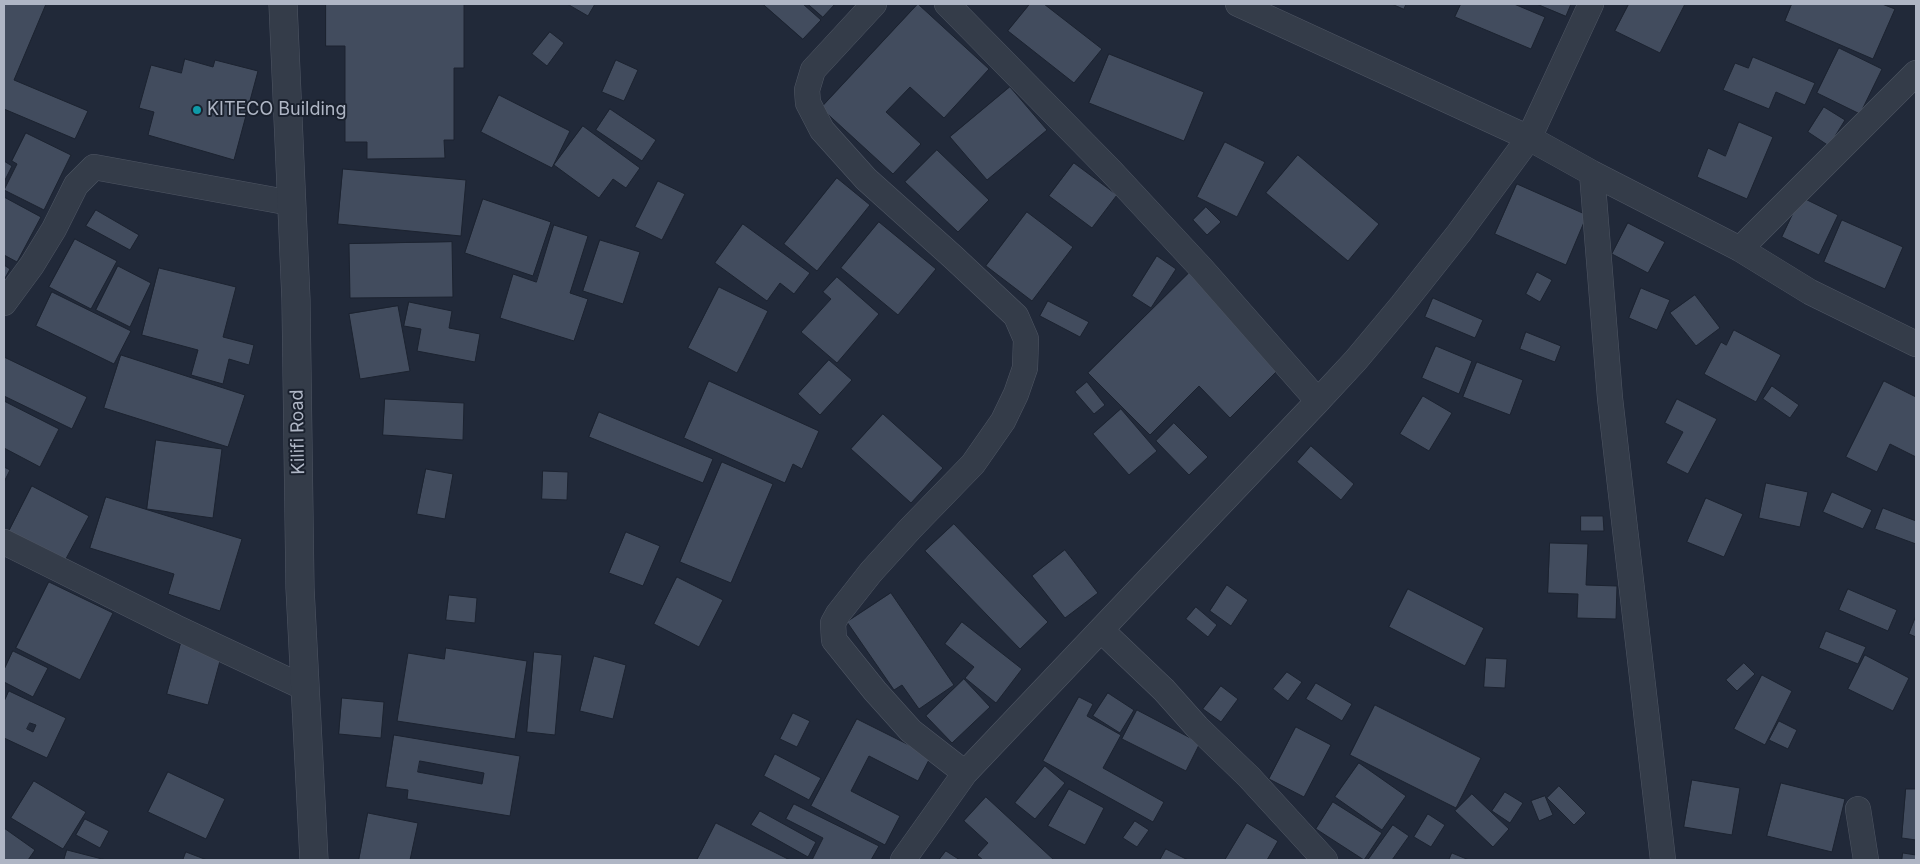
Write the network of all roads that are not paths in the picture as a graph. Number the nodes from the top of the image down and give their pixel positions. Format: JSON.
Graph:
{"nodes":[{"id":1,"x":283,"y":4,"type":"edge"},
{"id":2,"x":874,"y":4,"type":"edge"},
{"id":3,"x":947,"y":4,"type":"edge"},
{"id":4,"x":1238,"y":4,"type":"edge"},
{"id":5,"x":1591,"y":4,"type":"edge"},
{"id":6,"x":1916,"y":73,"type":"edge"},
{"id":7,"x":1529,"y":138,"type":"junction"},
{"id":8,"x":1592,"y":173,"type":"junction"},
{"id":9,"x":291,"y":202,"type":"junction"},
{"id":10,"x":1740,"y":249,"type":"junction"},
{"id":11,"x":4,"y":303,"type":"edge"},
{"id":12,"x":1916,"y":344,"type":"edge"},
{"id":13,"x":1318,"y":401,"type":"junction"},
{"id":14,"x":4,"y":542,"type":"edge"},
{"id":15,"x":1101,"y":630,"type":"junction"},
{"id":16,"x":305,"y":688,"type":"junction"},
{"id":17,"x":965,"y":773,"type":"junction"},
{"id":18,"x":1858,"y":809,"type":"dead end"},
{"id":19,"x":314,"y":860,"type":"edge"},
{"id":20,"x":903,"y":860,"type":"edge"},
{"id":21,"x":1324,"y":860,"type":"edge"},
{"id":22,"x":1663,"y":860,"type":"edge"},
{"id":23,"x":1866,"y":860,"type":"edge"}],
"edges":[{"from":1,"to":9,"type":"street","name":"Kilifi Road"},
{"from":2,"to":17,"type":"street"},
{"from":3,"to":13,"type":"street"},
{"from":4,"to":7,"type":"street"},
{"from":5,"to":7,"type":"street"},
{"from":6,"to":10,"type":"street"},
{"from":7,"to":8,"type":"street"},
{"from":7,"to":13,"type":"street"},
{"from":8,"to":10,"type":"street"},
{"from":8,"to":22,"type":"street"},
{"from":9,"to":11,"type":"street"},
{"from":9,"to":16,"type":"street","name":"Kilifi Road"},
{"from":10,"to":12,"type":"street"},
{"from":13,"to":15,"type":"street"},
{"from":14,"to":16,"type":"street"},
{"from":15,"to":17,"type":"street"},
{"from":15,"to":21,"type":"street"},
{"from":16,"to":19,"type":"street","name":"Kilifi Road"},
{"from":17,"to":20,"type":"street"},
{"from":18,"to":23,"type":"street"}]}
